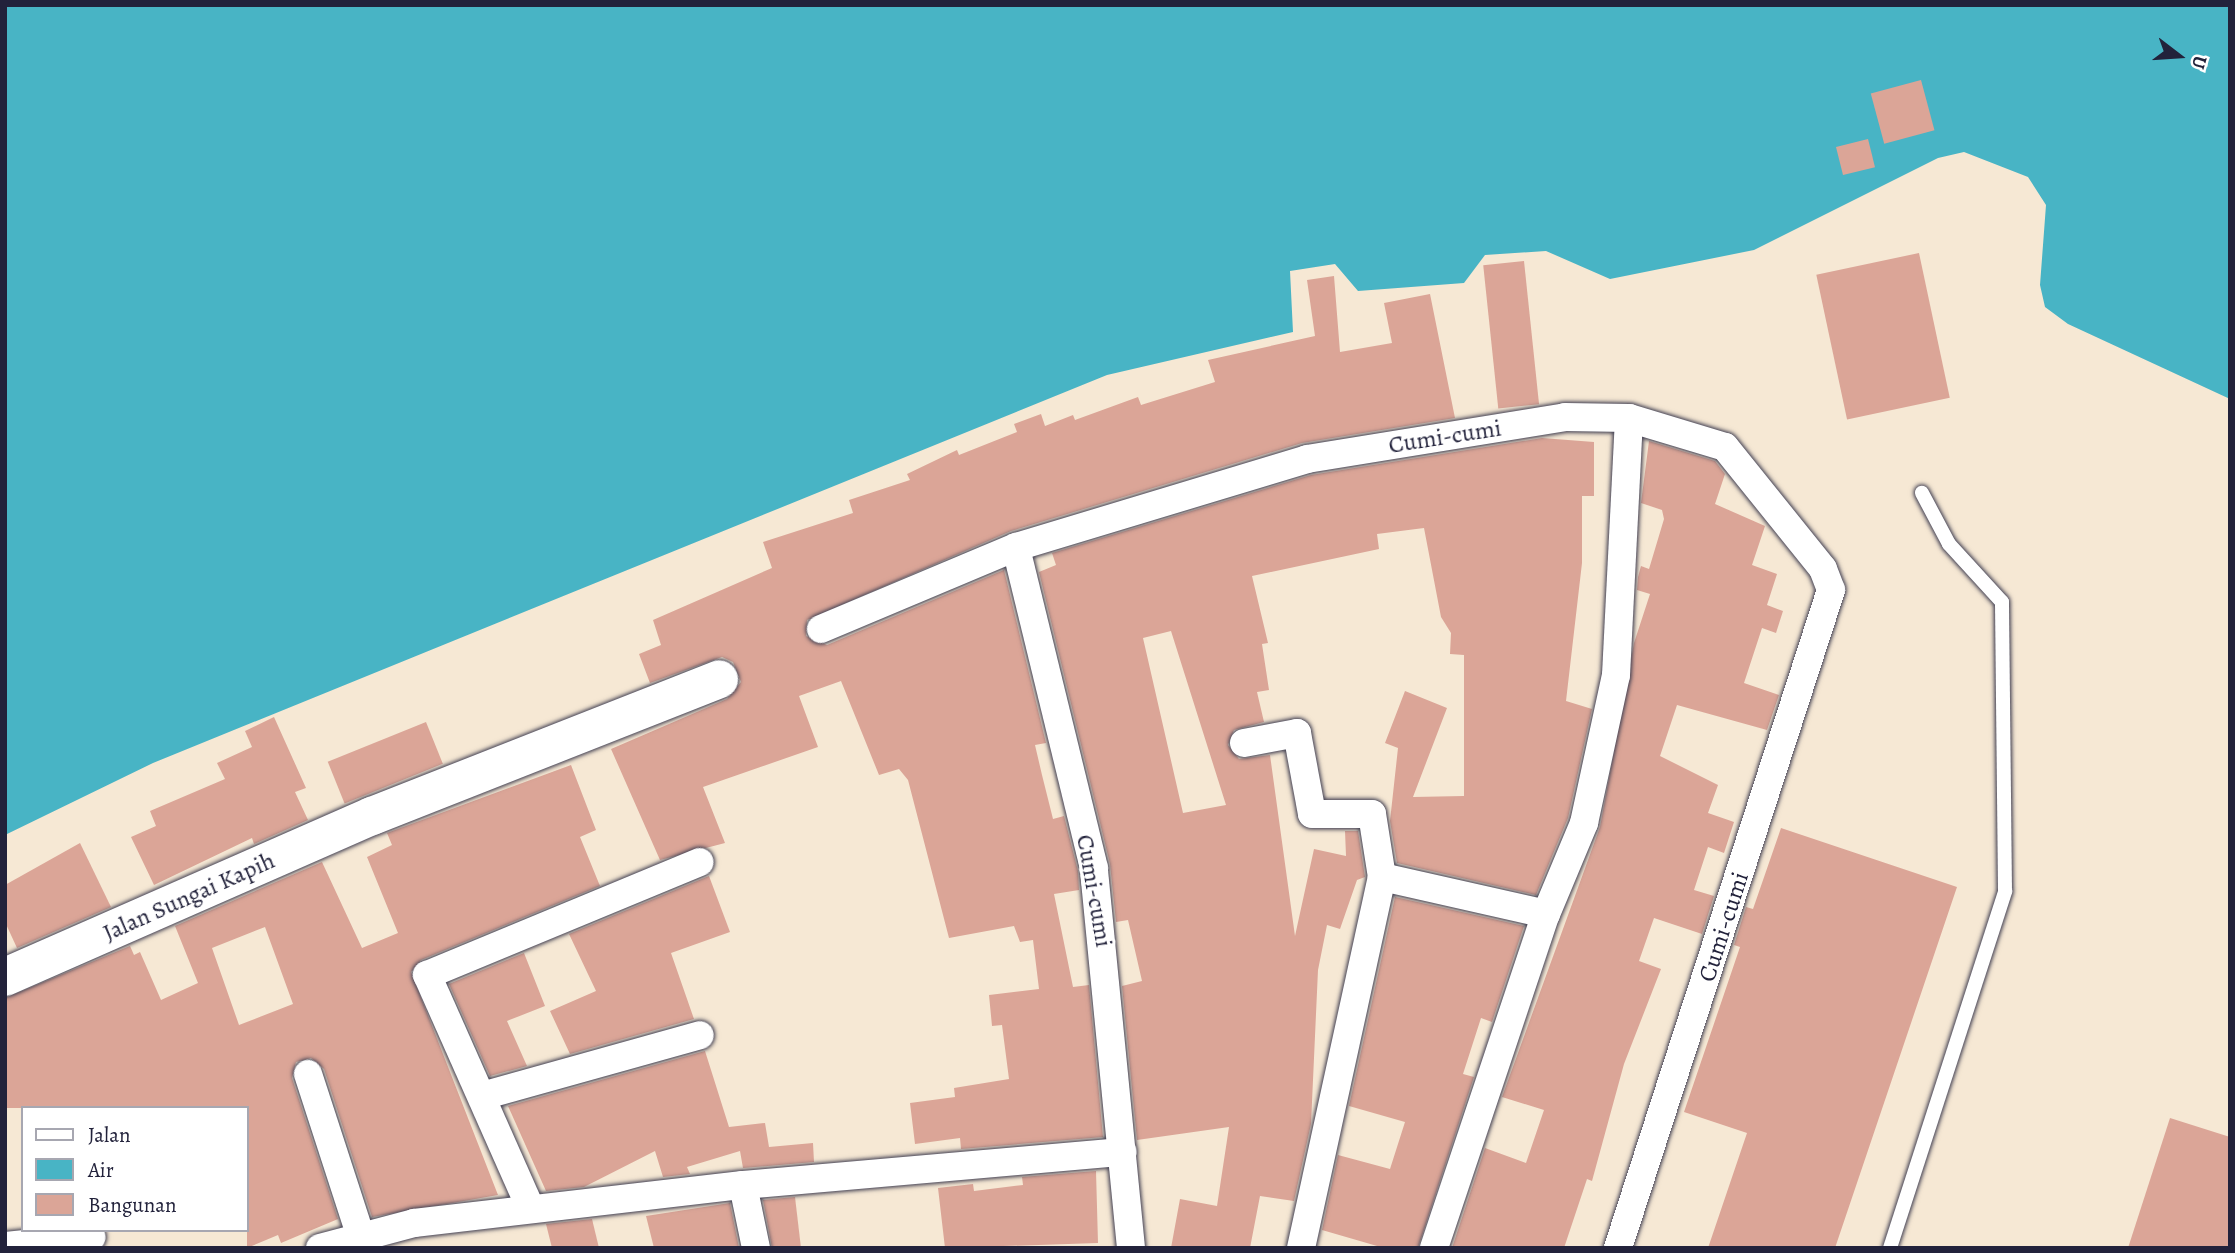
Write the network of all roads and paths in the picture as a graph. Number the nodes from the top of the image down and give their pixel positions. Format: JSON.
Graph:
{"nodes":[{"id":1,"x":1629,"y":418,"type":"junction"},
{"id":2,"x":1922,"y":494,"type":"dead end"},
{"id":3,"x":1016,"y":547,"type":"junction"},
{"id":4,"x":821,"y":629,"type":"dead end"},
{"id":5,"x":719,"y":679,"type":"dead end"},
{"id":6,"x":1244,"y":743,"type":"dead end"},
{"id":7,"x":700,"y":862,"type":"dead end"},
{"id":8,"x":1382,"y":877,"type":"junction"},
{"id":9,"x":1546,"y":914,"type":"junction"},
{"id":10,"x":5,"y":978,"type":"edge"},
{"id":11,"x":699,"y":1035,"type":"dead end"},
{"id":12,"x":308,"y":1074,"type":"dead end"},
{"id":13,"x":482,"y":1096,"type":"junction"},
{"id":14,"x":1123,"y":1153,"type":"junction"},
{"id":15,"x":743,"y":1185,"type":"junction"},
{"id":16,"x":530,"y":1207,"type":"junction"},
{"id":17,"x":360,"y":1234,"type":"junction"},
{"id":18,"x":93,"y":1238,"type":"edge"},
{"id":19,"x":5,"y":1246,"type":"edge"},
{"id":20,"x":320,"y":1248,"type":"edge"},
{"id":21,"x":756,"y":1248,"type":"edge"},
{"id":22,"x":1131,"y":1248,"type":"edge"},
{"id":23,"x":1301,"y":1248,"type":"edge"},
{"id":24,"x":1434,"y":1248,"type":"edge"},
{"id":25,"x":1618,"y":1248,"type":"edge"},
{"id":26,"x":1890,"y":1248,"type":"edge"}],
"edges":[{"from":1,"to":3,"type":"street","name":"Cumi-cumi"},
{"from":1,"to":9,"type":"street"},
{"from":1,"to":25,"type":"street","name":"Cumi-cumi"},
{"from":2,"to":26,"type":"lane"},
{"from":3,"to":4,"type":"street"},
{"from":3,"to":14,"type":"street","name":"Cumi-cumi"},
{"from":5,"to":10,"type":"street","name":"Jalan Sungai Kapih"},
{"from":6,"to":8,"type":"street"},
{"from":7,"to":13,"type":"street"},
{"from":8,"to":9,"type":"street"},
{"from":8,"to":23,"type":"street"},
{"from":9,"to":24,"type":"street"},
{"from":11,"to":13,"type":"street"},
{"from":12,"to":17,"type":"street"},
{"from":13,"to":16,"type":"street"},
{"from":14,"to":15,"type":"street"},
{"from":14,"to":22,"type":"street","name":"Cumi-cumi"},
{"from":15,"to":16,"type":"street"},
{"from":15,"to":21,"type":"street"},
{"from":16,"to":17,"type":"street"},
{"from":17,"to":20,"type":"street"},
{"from":18,"to":19,"type":"street"}]}
